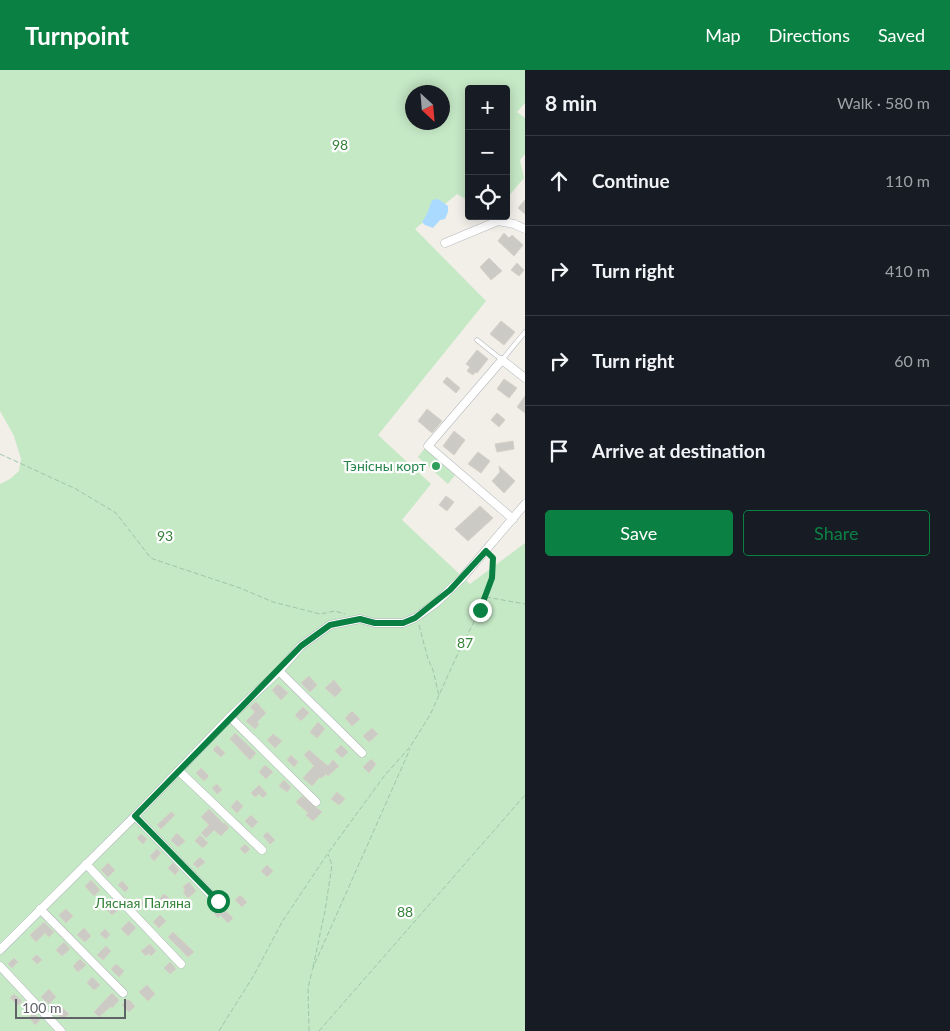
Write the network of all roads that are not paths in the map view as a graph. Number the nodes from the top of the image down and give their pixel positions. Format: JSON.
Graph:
{"nodes":[{"id":1,"x":525,"y":229,"type":"edge"},
{"id":2,"x":445,"y":243,"type":"dead end"},
{"id":3,"x":525,"y":332,"type":"edge"},
{"id":4,"x":477,"y":340,"type":"dead end"},
{"id":5,"x":502,"y":360,"type":"junction"},
{"id":6,"x":525,"y":378,"type":"edge"},
{"id":7,"x":525,"y":504,"type":"edge"},
{"id":8,"x":513,"y":519,"type":"junction"},
{"id":9,"x":279,"y":671,"type":"junction"},
{"id":10,"x":230,"y":717,"type":"junction"},
{"id":11,"x":362,"y":753,"type":"dead end"},
{"id":12,"x":179,"y":771,"type":"junction"},
{"id":13,"x":316,"y":802,"type":"dead end"},
{"id":14,"x":135,"y":816,"type":"junction"},
{"id":15,"x":262,"y":850,"type":"dead end"},
{"id":16,"x":86,"y":864,"type":"junction"},
{"id":17,"x":218,"y":901,"type":"dead end"},
{"id":18,"x":40,"y":909,"type":"junction"},
{"id":19,"x":0,"y":950,"type":"edge"},
{"id":20,"x":181,"y":964,"type":"dead end"},
{"id":21,"x":0,"y":966,"type":"edge"},
{"id":22,"x":123,"y":993,"type":"dead end"},
{"id":23,"x":61,"y":1031,"type":"edge"}],
"edges":[{"from":1,"to":2,"type":"street"},
{"from":3,"to":5,"type":"lane"},
{"from":4,"to":5,"type":"lane"},
{"from":5,"to":6,"type":"street"},
{"from":5,"to":8,"type":"street"},
{"from":7,"to":8,"type":"street"},
{"from":8,"to":9,"type":"street"},
{"from":9,"to":10,"type":"street"},
{"from":9,"to":11,"type":"street"},
{"from":10,"to":12,"type":"street"},
{"from":10,"to":13,"type":"street"},
{"from":12,"to":14,"type":"street"},
{"from":12,"to":15,"type":"street"},
{"from":14,"to":16,"type":"street"},
{"from":14,"to":17,"type":"street"},
{"from":16,"to":18,"type":"street"},
{"from":16,"to":20,"type":"street"},
{"from":18,"to":19,"type":"street"},
{"from":18,"to":22,"type":"street"},
{"from":21,"to":23,"type":"street"}]}
